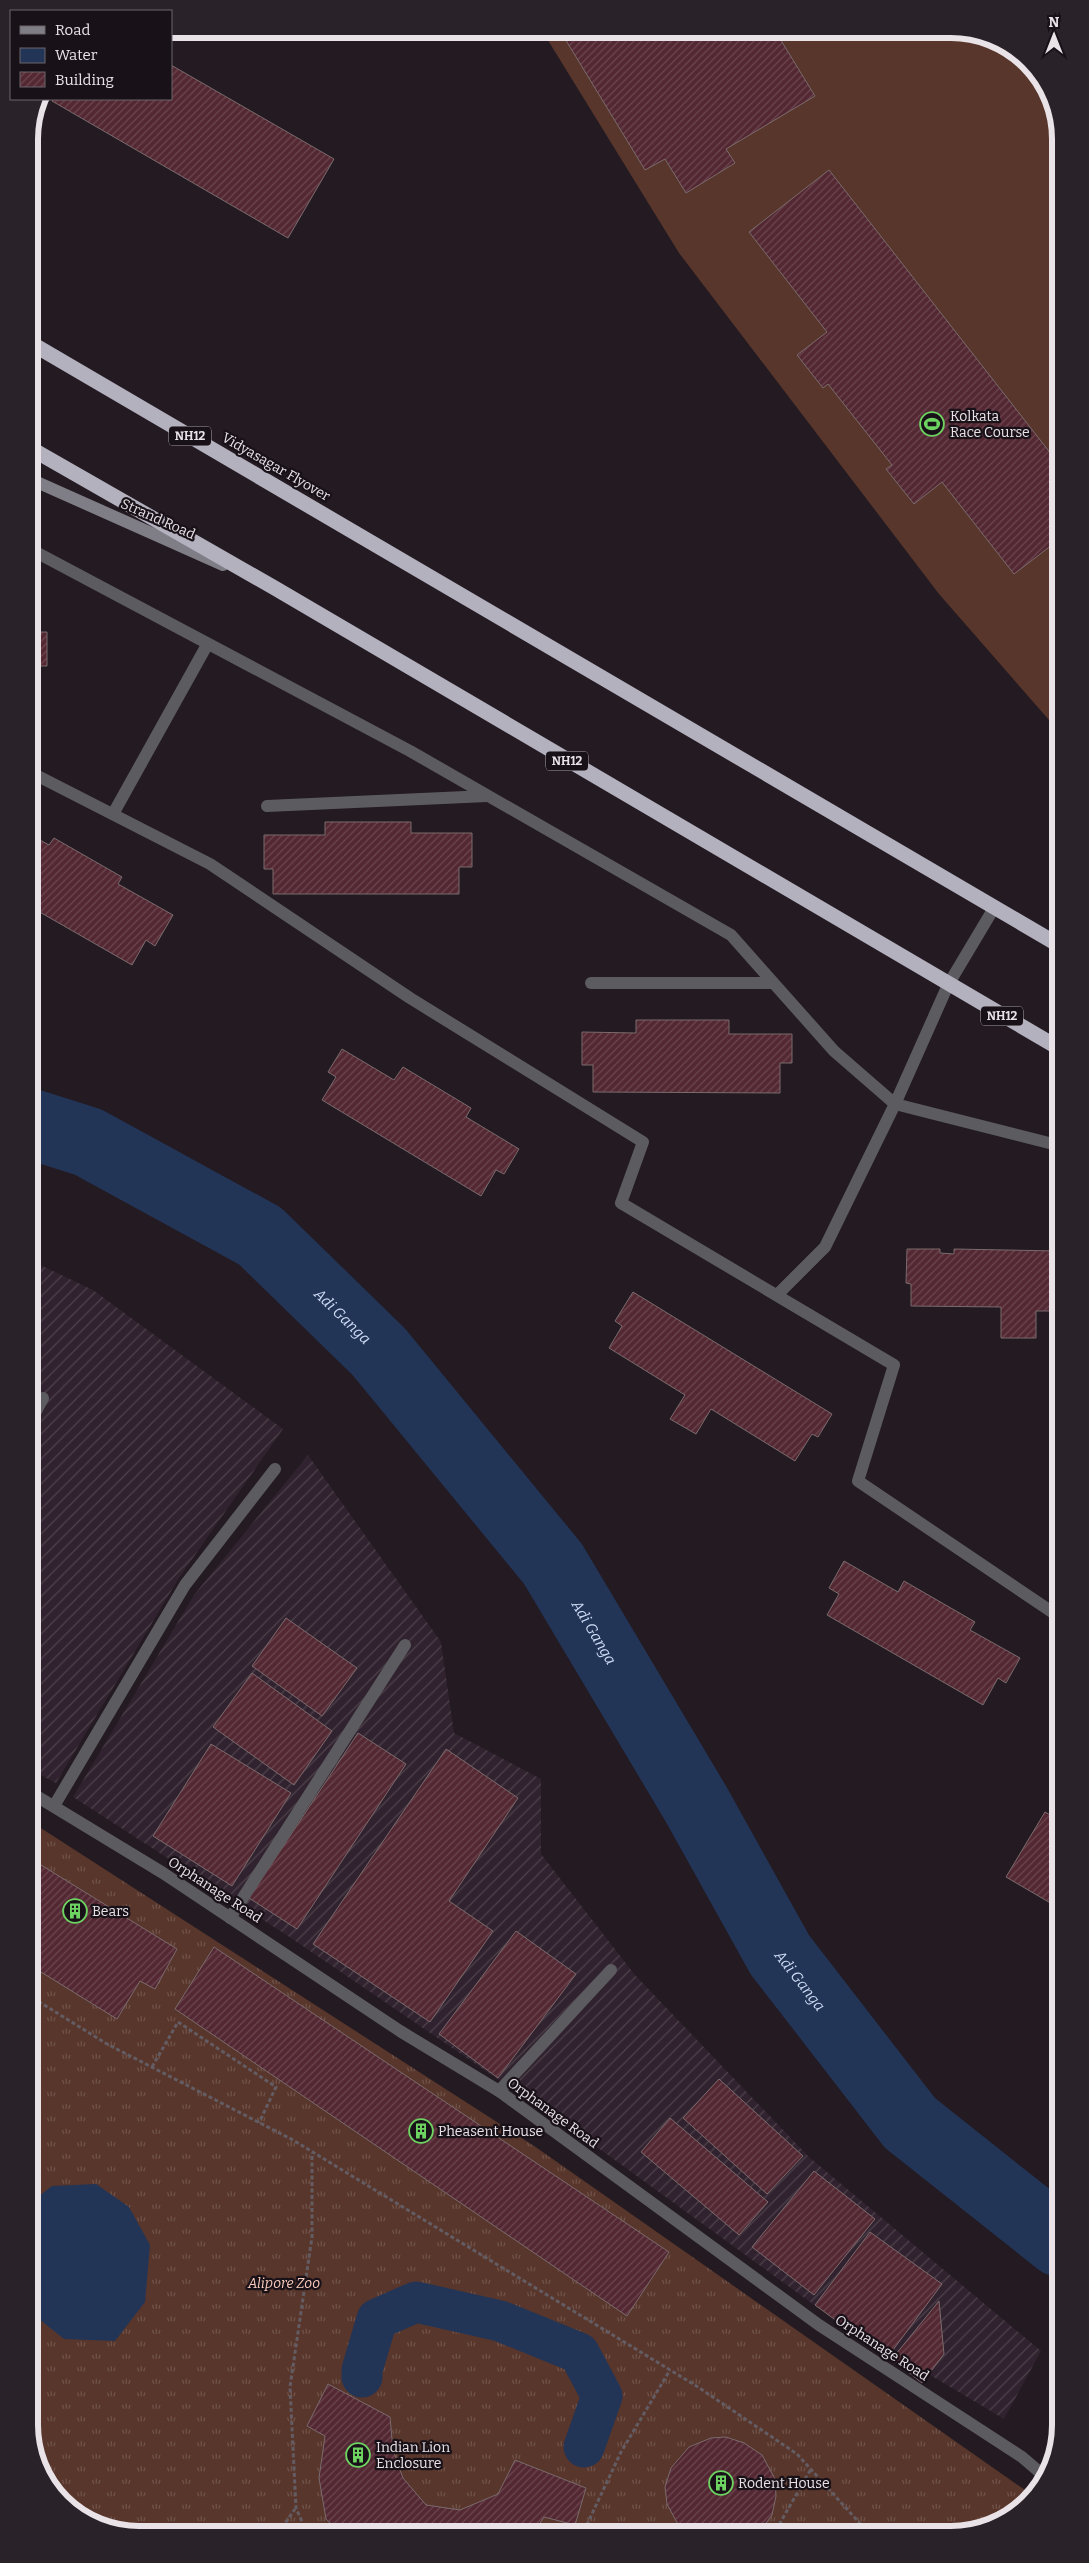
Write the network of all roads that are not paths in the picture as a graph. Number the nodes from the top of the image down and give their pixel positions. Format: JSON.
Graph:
{"nodes":[{"id":1,"x":38,"y":347,"type":"edge"},
{"id":2,"x":38,"y":453,"type":"edge"},
{"id":3,"x":38,"y":483,"type":"edge"},
{"id":4,"x":38,"y":553,"type":"edge"},
{"id":5,"x":273,"y":587,"type":"junction"},
{"id":6,"x":207,"y":645,"type":"junction"},
{"id":7,"x":38,"y":776,"type":"edge"},
{"id":8,"x":487,"y":796,"type":"junction"},
{"id":9,"x":267,"y":806,"type":"dead end"},
{"id":10,"x":113,"y":814,"type":"junction"},
{"id":11,"x":994,"y":908,"type":"junction"},
{"id":12,"x":1052,"y":941,"type":"edge"},
{"id":13,"x":592,"y":983,"type":"dead end"},
{"id":14,"x":773,"y":983,"type":"junction"},
{"id":15,"x":948,"y":985,"type":"junction"},
{"id":16,"x":1052,"y":1044,"type":"edge"},
{"id":17,"x":895,"y":1104,"type":"junction"},
{"id":18,"x":1052,"y":1144,"type":"edge"},
{"id":19,"x":777,"y":1296,"type":"junction"},
{"id":20,"x":43,"y":1398,"type":"dead end"},
{"id":21,"x":38,"y":1408,"type":"edge"},
{"id":22,"x":275,"y":1469,"type":"dead end"},
{"id":23,"x":1052,"y":1612,"type":"edge"},
{"id":24,"x":405,"y":1645,"type":"dead end"},
{"id":25,"x":38,"y":1797,"type":"edge"},
{"id":26,"x":54,"y":1806,"type":"junction"},
{"id":27,"x":230,"y":1918,"type":"junction"},
{"id":28,"x":611,"y":1970,"type":"dead end"},
{"id":29,"x":499,"y":2092,"type":"junction"},
{"id":30,"x":1039,"y":2472,"type":"edge"}],
"edges":[{"from":1,"to":11,"type":"highway","name":"Vidyasagar Flyover","number":"NH12"},
{"from":2,"to":5,"type":"highway","number":"NH12"},
{"from":3,"to":5,"type":"main road","name":"Strand Road"},
{"from":4,"to":6,"type":"street"},
{"from":5,"to":15,"type":"highway","number":"NH12"},
{"from":6,"to":8,"type":"street"},
{"from":6,"to":10,"type":"street"},
{"from":7,"to":10,"type":"street"},
{"from":8,"to":9,"type":"street"},
{"from":8,"to":14,"type":"street"},
{"from":10,"to":19,"type":"street"},
{"from":11,"to":12,"type":"highway","number":"NH12"},
{"from":11,"to":15,"type":"street"},
{"from":13,"to":14,"type":"street"},
{"from":14,"to":17,"type":"street"},
{"from":15,"to":16,"type":"highway","number":"NH12"},
{"from":15,"to":17,"type":"street"},
{"from":17,"to":18,"type":"street"},
{"from":17,"to":19,"type":"street"},
{"from":19,"to":23,"type":"street"},
{"from":20,"to":21,"type":"street"},
{"from":22,"to":26,"type":"street"},
{"from":24,"to":27,"type":"street"},
{"from":25,"to":26,"type":"street","name":"Orphanage Road"},
{"from":26,"to":27,"type":"street","name":"Orphanage Road"},
{"from":27,"to":29,"type":"street","name":"Orphanage Road"},
{"from":28,"to":29,"type":"street"},
{"from":29,"to":30,"type":"street","name":"Orphanage Road"}]}
